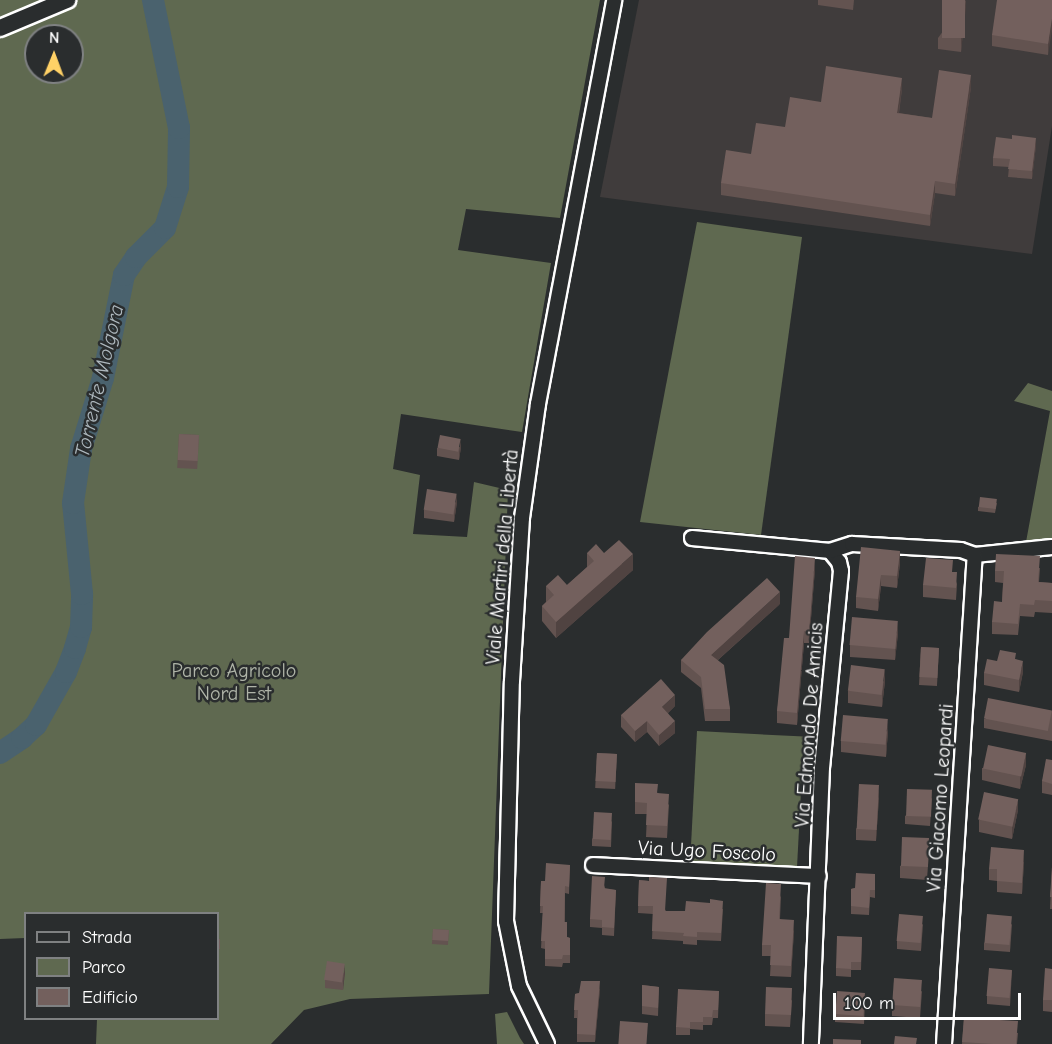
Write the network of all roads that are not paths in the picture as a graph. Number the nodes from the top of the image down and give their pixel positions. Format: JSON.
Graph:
{"nodes":[{"id":1,"x":67,"y":0,"type":"edge"},
{"id":2,"x":614,"y":0,"type":"edge"},
{"id":3,"x":0,"y":28,"type":"edge"},
{"id":4,"x":692,"y":538,"type":"dead end"},
{"id":5,"x":1052,"y":547,"type":"edge"},
{"id":6,"x":830,"y":551,"type":"junction"},
{"id":7,"x":975,"y":555,"type":"junction"},
{"id":8,"x":593,"y":865,"type":"dead end"},
{"id":9,"x":819,"y":876,"type":"junction"},
{"id":10,"x":547,"y":1044,"type":"edge"},
{"id":11,"x":811,"y":1044,"type":"edge"},
{"id":12,"x":944,"y":1044,"type":"edge"}],
"edges":[{"from":1,"to":3,"type":"main road"},
{"from":2,"to":10,"type":"street","name":"Viale Martiri della Libertà"},
{"from":4,"to":6,"type":"street"},
{"from":5,"to":7,"type":"street"},
{"from":6,"to":7,"type":"street"},
{"from":6,"to":9,"type":"street","name":"Via Edmondo De Amicis"},
{"from":7,"to":12,"type":"street","name":"Via Giacomo Leopardi"},
{"from":8,"to":9,"type":"street","name":"Via Ugo Foscolo"},
{"from":9,"to":11,"type":"street","name":"Via Edmondo De Amicis"}]}
